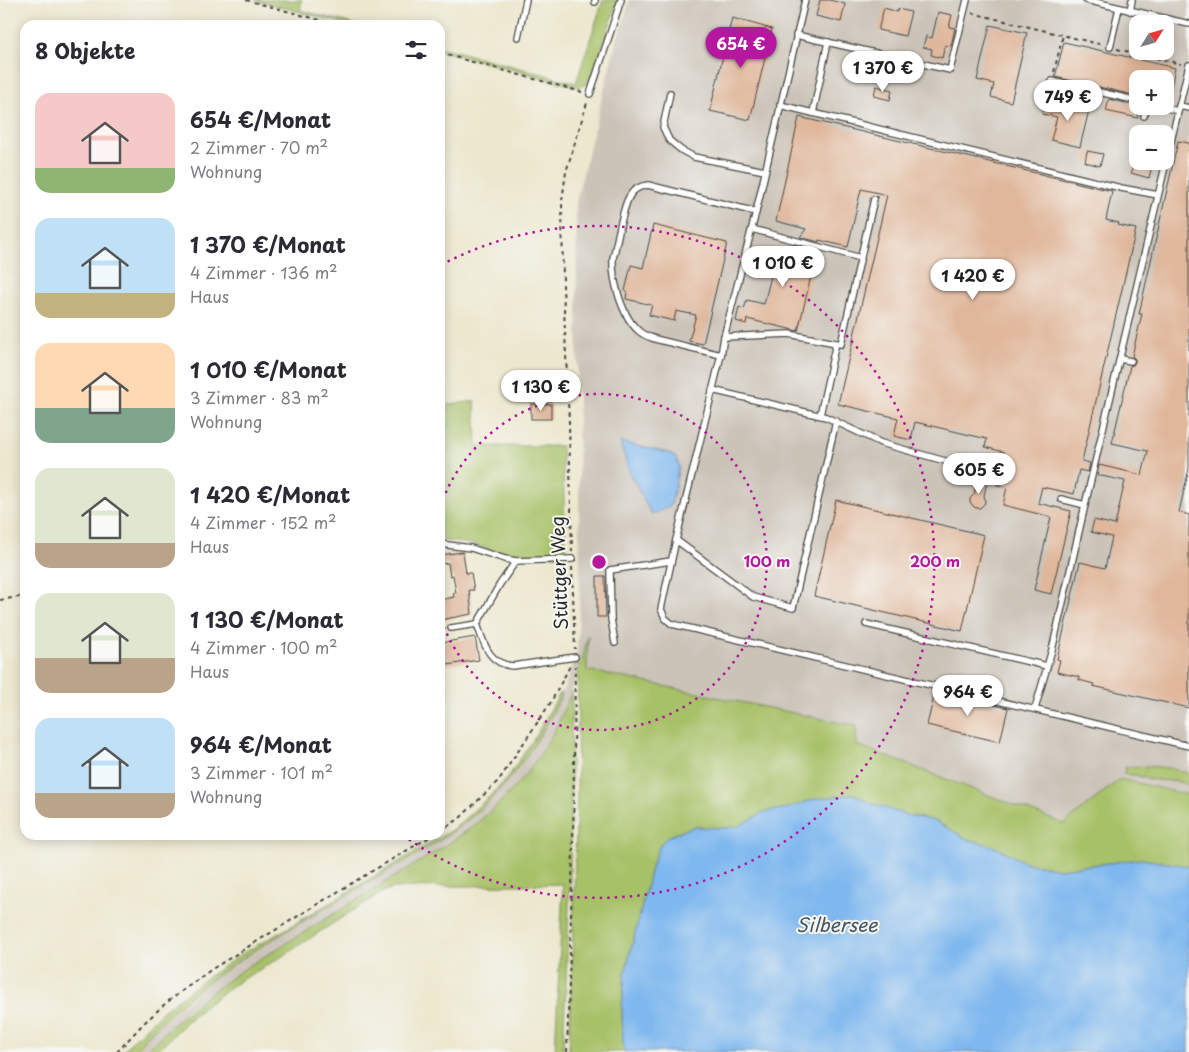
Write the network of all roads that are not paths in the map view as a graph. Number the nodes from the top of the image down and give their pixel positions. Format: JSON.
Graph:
{"nodes":[{"id":1,"x":526,"y":0,"type":"edge"},
{"id":2,"x":621,"y":0,"type":"edge"},
{"id":3,"x":805,"y":0,"type":"edge"},
{"id":4,"x":967,"y":0,"type":"edge"},
{"id":5,"x":1086,"y":0,"type":"edge"},
{"id":6,"x":1132,"y":0,"type":"edge"},
{"id":7,"x":1119,"y":8,"type":"junction"},
{"id":8,"x":1130,"y":11,"type":"junction"},
{"id":9,"x":1189,"y":24,"type":"edge"},
{"id":10,"x":796,"y":35,"type":"junction"},
{"id":11,"x":518,"y":37,"type":"dead end"},
{"id":12,"x":828,"y":42,"type":"junction"},
{"id":13,"x":1110,"y":47,"type":"road end"},
{"id":14,"x":1189,"y":65,"type":"edge"},
{"id":15,"x":1052,"y":82,"type":"road end"},
{"id":16,"x":670,"y":93,"type":"dead end"},
{"id":17,"x":590,"y":96,"type":"road end"},
{"id":18,"x":1129,"y":99,"type":"edge"},
{"id":19,"x":780,"y":105,"type":"junction"},
{"id":20,"x":1174,"y":108,"type":"edge"},
{"id":21,"x":1179,"y":108,"type":"junction"},
{"id":22,"x":1189,"y":108,"type":"edge"},
{"id":23,"x":813,"y":113,"type":"junction"},
{"id":24,"x":765,"y":171,"type":"junction"},
{"id":25,"x":1158,"y":195,"type":"junction"},
{"id":26,"x":874,"y":199,"type":"dead end"},
{"id":27,"x":756,"y":212,"type":"junction"},
{"id":28,"x":752,"y":229,"type":"junction"},
{"id":29,"x":861,"y":258,"type":"junction"},
{"id":30,"x":724,"y":337,"type":"junction"},
{"id":31,"x":836,"y":343,"type":"junction"},
{"id":32,"x":721,"y":355,"type":"junction"},
{"id":33,"x":1120,"y":359,"type":"junction"},
{"id":34,"x":1131,"y":361,"type":"dead end"},
{"id":35,"x":712,"y":390,"type":"junction"},
{"id":36,"x":820,"y":415,"type":"junction"},
{"id":37,"x":836,"y":422,"type":"junction"},
{"id":38,"x":970,"y":468,"type":"dead end"},
{"id":39,"x":1061,"y":499,"type":"dead end"},
{"id":40,"x":1085,"y":505,"type":"junction"},
{"id":41,"x":676,"y":540,"type":"junction"},
{"id":42,"x":445,"y":545,"type":"edge"},
{"id":43,"x":572,"y":559,"type":"road end"},
{"id":44,"x":516,"y":561,"type":"junction"},
{"id":45,"x":671,"y":561,"type":"junction"},
{"id":46,"x":477,"y":624,"type":"junction"},
{"id":47,"x":866,"y":624,"type":"dead end"},
{"id":48,"x":451,"y":628,"type":"dead end"},
{"id":49,"x":615,"y":643,"type":"dead end"},
{"id":50,"x":575,"y":658,"type":"road end"},
{"id":51,"x":1047,"y":666,"type":"junction"},
{"id":52,"x":1035,"y":709,"type":"junction"},
{"id":53,"x":1189,"y":746,"type":"edge"}],
"edges":[{"from":1,"to":11,"type":"lane"},
{"from":2,"to":17,"type":"lane"},
{"from":3,"to":10,"type":"lane"},
{"from":4,"to":12,"type":"lane"},
{"from":5,"to":7,"type":"lane"},
{"from":6,"to":8,"type":"lane"},
{"from":7,"to":8,"type":"lane"},
{"from":7,"to":13,"type":"lane"},
{"from":8,"to":9,"type":"lane"},
{"from":10,"to":12,"type":"lane"},
{"from":10,"to":19,"type":"lane"},
{"from":12,"to":23,"type":"lane"},
{"from":14,"to":21,"type":"lane"},
{"from":15,"to":18,"type":"lane"},
{"from":16,"to":24,"type":"lane"},
{"from":19,"to":23,"type":"lane"},
{"from":19,"to":24,"type":"lane"},
{"from":20,"to":21,"type":"lane"},
{"from":21,"to":22,"type":"lane"},
{"from":21,"to":25,"type":"lane"},
{"from":23,"to":25,"type":"lane"},
{"from":24,"to":27,"type":"lane"},
{"from":25,"to":33,"type":"lane"},
{"from":26,"to":29,"type":"lane"},
{"from":27,"to":28,"type":"lane"},
{"from":27,"to":32,"type":"lane"},
{"from":28,"to":29,"type":"lane"},
{"from":28,"to":30,"type":"lane"},
{"from":29,"to":31,"type":"lane"},
{"from":30,"to":31,"type":"lane"},
{"from":30,"to":32,"type":"lane"},
{"from":31,"to":36,"type":"lane"},
{"from":32,"to":35,"type":"lane"},
{"from":33,"to":34,"type":"lane"},
{"from":33,"to":40,"type":"lane"},
{"from":35,"to":36,"type":"lane"},
{"from":35,"to":41,"type":"lane"},
{"from":36,"to":37,"type":"lane"},
{"from":37,"to":38,"type":"lane"},
{"from":37,"to":41,"type":"lane"},
{"from":39,"to":40,"type":"lane"},
{"from":40,"to":51,"type":"lane"},
{"from":41,"to":45,"type":"lane"},
{"from":42,"to":44,"type":"lane"},
{"from":43,"to":44,"type":"lane"},
{"from":44,"to":46,"type":"lane"},
{"from":45,"to":49,"type":"lane"},
{"from":45,"to":52,"type":"lane"},
{"from":46,"to":48,"type":"lane"},
{"from":46,"to":50,"type":"lane"},
{"from":47,"to":51,"type":"lane"},
{"from":51,"to":52,"type":"lane"},
{"from":52,"to":53,"type":"lane"}]}
